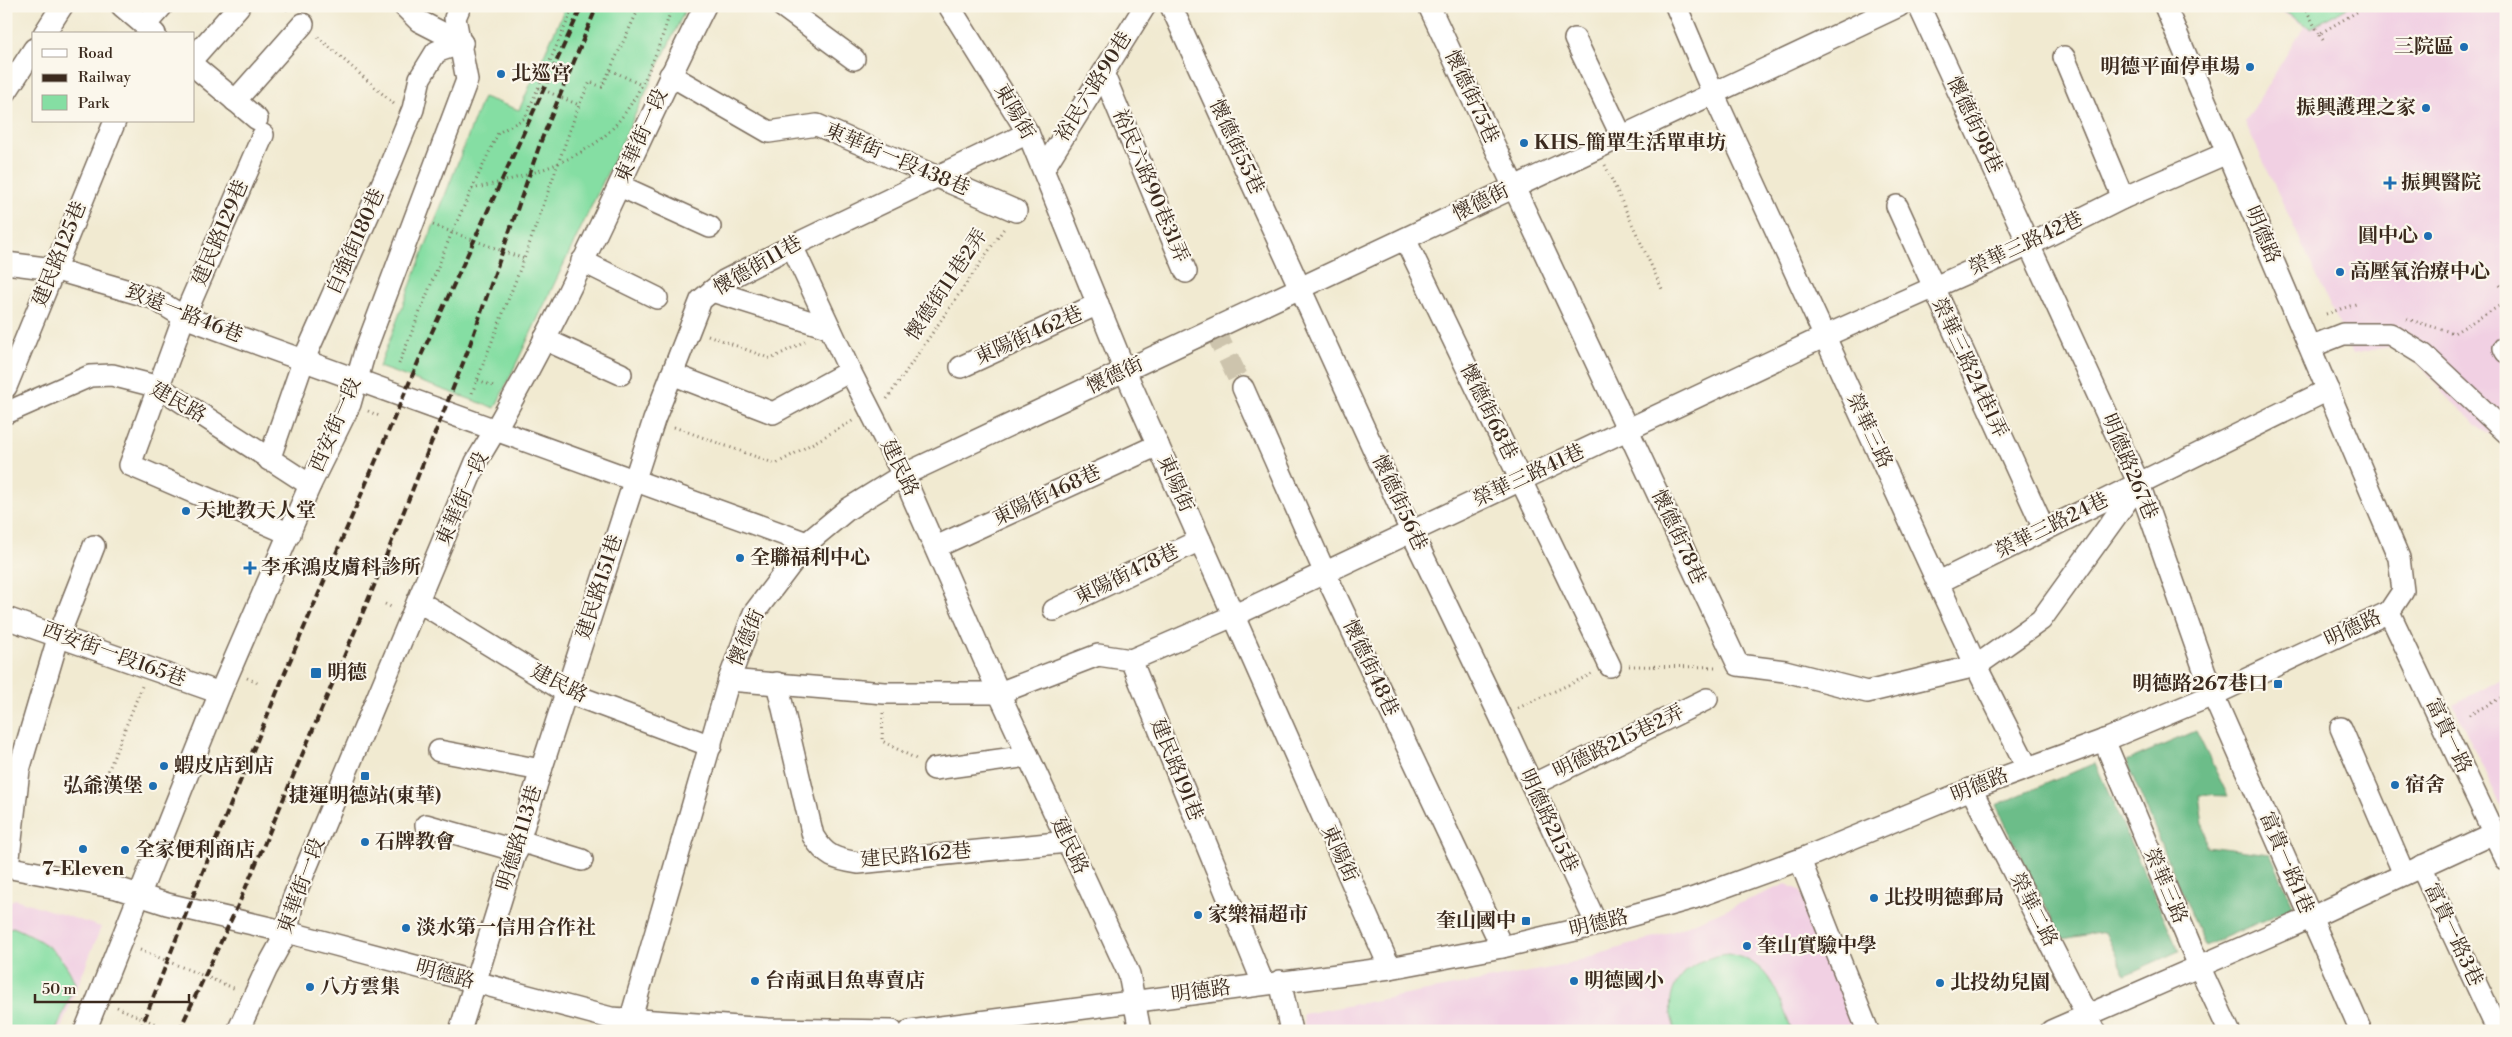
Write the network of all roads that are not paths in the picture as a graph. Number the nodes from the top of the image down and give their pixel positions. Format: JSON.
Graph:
{"nodes":[{"id":1,"x":62,"y":6,"type":"edge"},
{"id":2,"x":122,"y":6,"type":"edge"},
{"id":3,"x":162,"y":6,"type":"edge"},
{"id":4,"x":239,"y":6,"type":"edge"},
{"id":5,"x":404,"y":6,"type":"edge"},
{"id":6,"x":460,"y":6,"type":"edge"},
{"id":7,"x":705,"y":6,"type":"edge"},
{"id":8,"x":782,"y":6,"type":"edge"},
{"id":9,"x":949,"y":6,"type":"edge"},
{"id":10,"x":1145,"y":6,"type":"edge"},
{"id":11,"x":1171,"y":6,"type":"edge"},
{"id":12,"x":1429,"y":6,"type":"edge"},
{"id":13,"x":1676,"y":6,"type":"edge"},
{"id":14,"x":1898,"y":6,"type":"edge"},
{"id":15,"x":1919,"y":6,"type":"edge"},
{"id":16,"x":2165,"y":6,"type":"edge"},
{"id":17,"x":303,"y":24,"type":"road end"},
{"id":18,"x":151,"y":31,"type":"edge"},
{"id":19,"x":45,"y":32,"type":"edge"},
{"id":20,"x":1575,"y":39,"type":"dead end"},
{"id":21,"x":462,"y":43,"type":"junction"},
{"id":22,"x":32,"y":53,"type":"edge"},
{"id":23,"x":195,"y":57,"type":"edge"},
{"id":24,"x":2064,"y":57,"type":"dead end"},
{"id":25,"x":854,"y":60,"type":"dead end"},
{"id":26,"x":195,"y":67,"type":"edge"},
{"id":27,"x":1103,"y":73,"type":"junction"},
{"id":28,"x":670,"y":76,"type":"junction"},
{"id":29,"x":6,"y":92,"type":"edge"},
{"id":30,"x":1713,"y":93,"type":"junction"},
{"id":31,"x":235,"y":101,"type":"junction"},
{"id":32,"x":115,"y":122,"type":"edge"},
{"id":33,"x":1028,"y":133,"type":"junction"},
{"id":34,"x":1621,"y":135,"type":"junction"},
{"id":35,"x":2228,"y":153,"type":"junction"},
{"id":36,"x":1044,"y":168,"type":"junction"},
{"id":37,"x":936,"y":177,"type":"junction"},
{"id":38,"x":620,"y":186,"type":"junction"},
{"id":39,"x":1513,"y":187,"type":"junction"},
{"id":40,"x":2123,"y":198,"type":"junction"},
{"id":41,"x":1897,"y":206,"type":"dead end"},
{"id":42,"x":1016,"y":211,"type":"road end"},
{"id":43,"x":710,"y":227,"type":"dead end"},
{"id":44,"x":1406,"y":239,"type":"junction"},
{"id":45,"x":2029,"y":245,"type":"junction"},
{"id":46,"x":792,"y":246,"type":"junction"},
{"id":47,"x":582,"y":261,"type":"junction"},
{"id":48,"x":6,"y":263,"type":"edge"},
{"id":49,"x":54,"y":269,"type":"junction"},
{"id":50,"x":1186,"y":272,"type":"dead end"},
{"id":51,"x":1302,"y":288,"type":"junction"},
{"id":52,"x":1932,"y":288,"type":"junction"},
{"id":53,"x":712,"y":291,"type":"junction"},
{"id":54,"x":657,"y":298,"type":"dead end"},
{"id":55,"x":1098,"y":304,"type":"junction"},
{"id":56,"x":184,"y":317,"type":"junction"},
{"id":57,"x":830,"y":328,"type":"junction"},
{"id":58,"x":1826,"y":336,"type":"junction"},
{"id":59,"x":544,"y":339,"type":"junction"},
{"id":60,"x":2310,"y":347,"type":"junction"},
{"id":61,"x":2506,"y":347,"type":"edge"},
{"id":62,"x":2506,"y":352,"type":"edge"},
{"id":63,"x":304,"y":359,"type":"junction"},
{"id":64,"x":960,"y":367,"type":"dead end"},
{"id":65,"x":850,"y":370,"type":"junction"},
{"id":66,"x":1125,"y":372,"type":"junction"},
{"id":67,"x":622,"y":374,"type":"dead end"},
{"id":68,"x":672,"y":374,"type":"junction"},
{"id":69,"x":358,"y":379,"type":"junction"},
{"id":70,"x":6,"y":387,"type":"edge"},
{"id":71,"x":159,"y":388,"type":"junction"},
{"id":72,"x":1243,"y":388,"type":"tunnel mouth"},
{"id":73,"x":2328,"y":390,"type":"junction"},
{"id":74,"x":6,"y":413,"type":"edge"},
{"id":75,"x":496,"y":430,"type":"junction"},
{"id":76,"x":1628,"y":431,"type":"junction"},
{"id":77,"x":2506,"y":432,"type":"edge"},
{"id":78,"x":1158,"y":445,"type":"junction"},
{"id":79,"x":269,"y":460,"type":"junction"},
{"id":80,"x":903,"y":474,"type":"junction"},
{"id":81,"x":1521,"y":480,"type":"junction"},
{"id":82,"x":634,"y":481,"type":"junction"},
{"id":83,"x":2139,"y":484,"type":"junction"},
{"id":84,"x":310,"y":485,"type":"junction"},
{"id":85,"x":2044,"y":529,"type":"junction"},
{"id":86,"x":1411,"y":531,"type":"junction"},
{"id":87,"x":290,"y":534,"type":"junction"},
{"id":88,"x":1200,"y":540,"type":"junction"},
{"id":89,"x":807,"y":543,"type":"junction"},
{"id":90,"x":94,"y":546,"type":"dead end"},
{"id":91,"x":936,"y":547,"type":"junction"},
{"id":92,"x":1325,"y":572,"type":"junction"},
{"id":93,"x":1939,"y":582,"type":"junction"},
{"id":94,"x":418,"y":601,"type":"junction"},
{"id":95,"x":1054,"y":610,"type":"dead end"},
{"id":96,"x":2389,"y":612,"type":"junction"},
{"id":97,"x":1233,"y":616,"type":"junction"},
{"id":98,"x":6,"y":618,"type":"edge"},
{"id":99,"x":59,"y":635,"type":"junction"},
{"id":100,"x":1131,"y":660,"type":"junction"},
{"id":101,"x":1610,"y":666,"type":"dead end"},
{"id":102,"x":1976,"y":666,"type":"junction"},
{"id":103,"x":729,"y":680,"type":"junction"},
{"id":104,"x":777,"y":683,"type":"junction"},
{"id":105,"x":566,"y":692,"type":"junction"},
{"id":106,"x":220,"y":693,"type":"junction"},
{"id":107,"x":999,"y":693,"type":"junction"},
{"id":108,"x":2213,"y":695,"type":"junction"},
{"id":109,"x":1707,"y":699,"type":"dead end"},
{"id":110,"x":1500,"y":716,"type":"joint"},
{"id":111,"x":2341,"y":728,"type":"dead end"},
{"id":112,"x":2104,"y":740,"type":"junction"},
{"id":113,"x":710,"y":746,"type":"junction"},
{"id":114,"x":439,"y":751,"type":"dead end"},
{"id":115,"x":1028,"y":756,"type":"junction"},
{"id":116,"x":2027,"y":767,"type":"junction"},
{"id":117,"x":934,"y":769,"type":"road end"},
{"id":118,"x":541,"y":770,"type":"junction"},
{"id":119,"x":1532,"y":785,"type":"junction"},
{"id":120,"x":1971,"y":789,"type":"junction"},
{"id":121,"x":426,"y":826,"type":"dead end"},
{"id":122,"x":2494,"y":833,"type":"junction"},
{"id":123,"x":1067,"y":842,"type":"junction"},
{"id":124,"x":519,"y":846,"type":"junction"},
{"id":125,"x":2506,"y":859,"type":"edge"},
{"id":126,"x":582,"y":860,"type":"dead end"},
{"id":127,"x":1800,"y":860,"type":"junction"},
{"id":128,"x":7,"y":866,"type":"edge"},
{"id":129,"x":2412,"y":870,"type":"junction"},
{"id":130,"x":139,"y":894,"type":"junction"},
{"id":131,"x":2310,"y":918,"type":"junction"},
{"id":132,"x":1597,"y":926,"type":"junction"},
{"id":133,"x":287,"y":932,"type":"junction"},
{"id":134,"x":1502,"y":947,"type":"junction"},
{"id":135,"x":2199,"y":966,"type":"junction"},
{"id":136,"x":1390,"y":968,"type":"junction"},
{"id":137,"x":1272,"y":982,"type":"junction"},
{"id":138,"x":475,"y":983,"type":"junction"},
{"id":139,"x":1135,"y":1001,"type":"junction"},
{"id":140,"x":617,"y":1023,"type":"edge"},
{"id":141,"x":2091,"y":1023,"type":"edge"},
{"id":142,"x":768,"y":1030,"type":"edge"},
{"id":143,"x":85,"y":1031,"type":"edge"},
{"id":144,"x":238,"y":1031,"type":"edge"},
{"id":145,"x":460,"y":1031,"type":"edge"},
{"id":146,"x":892,"y":1031,"type":"edge"},
{"id":147,"x":910,"y":1031,"type":"edge"},
{"id":148,"x":1140,"y":1031,"type":"edge"},
{"id":149,"x":1291,"y":1031,"type":"edge"},
{"id":150,"x":1868,"y":1031,"type":"edge"},
{"id":151,"x":2051,"y":1031,"type":"edge"},
{"id":152,"x":2229,"y":1031,"type":"edge"},
{"id":153,"x":2361,"y":1031,"type":"edge"},
{"id":154,"x":2498,"y":1031,"type":"edge"}],
"edges":[{"from":1,"to":19,"type":"street"},
{"from":2,"to":18,"type":"street"},
{"from":3,"to":18,"type":"street"},
{"from":4,"to":23,"type":"street"},
{"from":5,"to":21,"type":"street"},
{"from":6,"to":21,"type":"street","name":"西安街一段"},
{"from":7,"to":28,"type":"street","name":"東華街一段"},
{"from":8,"to":25,"type":"street"},
{"from":9,"to":33,"type":"street","name":"東陽街"},
{"from":10,"to":27,"type":"street","name":"裕民六路90巷"},
{"from":11,"to":51,"type":"street","name":"懷德街55巷"},
{"from":12,"to":39,"type":"street","name":"懷德街75巷"},
{"from":13,"to":30,"type":"street","name":"榮華三路"},
{"from":14,"to":30,"type":"street","name":"懷德街"},
{"from":15,"to":45,"type":"street","name":"懷德街98巷"},
{"from":16,"to":35,"type":"street","name":"明德路"},
{"from":17,"to":31,"type":"street"},
{"from":20,"to":34,"type":"street"},
{"from":21,"to":63,"type":"street","name":"自強街180巷"},
{"from":21,"to":69,"type":"street","name":"西安街一段"},
{"from":22,"to":29,"type":"street"},
{"from":24,"to":40,"type":"street"},
{"from":26,"to":31,"type":"street"},
{"from":27,"to":36,"type":"street","name":"裕民六路90巷"},
{"from":27,"to":50,"type":"street","name":"裕民六路90巷31弄"},
{"from":28,"to":37,"type":"street","name":"東華街一段438巷"},
{"from":28,"to":38,"type":"street","name":"東華街一段"},
{"from":30,"to":34,"type":"street","name":"懷德街"},
{"from":30,"to":58,"type":"street","name":"榮華三路"},
{"from":31,"to":56,"type":"street","name":"建民路129巷"},
{"from":32,"to":49,"type":"street","name":"建民路125巷"},
{"from":33,"to":36,"type":"street","name":"東陽街"},
{"from":33,"to":37,"type":"street","name":"懷德街11巷"},
{"from":34,"to":39,"type":"street","name":"懷德街"},
{"from":35,"to":40,"type":"street","name":"榮華三路42巷"},
{"from":35,"to":60,"type":"street","name":"明德路"},
{"from":36,"to":55,"type":"street","name":"東陽街"},
{"from":37,"to":42,"type":"street","name":"東華街一段438巷"},
{"from":37,"to":46,"type":"street","name":"懷德街11巷"},
{"from":38,"to":43,"type":"street"},
{"from":38,"to":47,"type":"street","name":"東華街一段"},
{"from":39,"to":44,"type":"street","name":"懷德街"},
{"from":39,"to":76,"type":"street","name":"懷德街78巷"},
{"from":40,"to":45,"type":"street","name":"榮華三路42巷"},
{"from":41,"to":52,"type":"street","name":"榮華三路24巷1弄"},
{"from":44,"to":51,"type":"street","name":"懷德街"},
{"from":44,"to":81,"type":"street","name":"懷德街68巷"},
{"from":45,"to":52,"type":"street","name":"榮華三路42巷"},
{"from":45,"to":83,"type":"street","name":"明德路267巷"},
{"from":46,"to":53,"type":"street","name":"懷德街11巷"},
{"from":46,"to":57,"type":"street","name":"建民路"},
{"from":47,"to":54,"type":"street"},
{"from":47,"to":59,"type":"street","name":"東華街一段"},
{"from":48,"to":49,"type":"street","name":"致遠一路46巷"},
{"from":49,"to":56,"type":"street","name":"致遠一路46巷"},
{"from":49,"to":70,"type":"street","name":"建民路125巷"},
{"from":51,"to":66,"type":"street","name":"懷德街"},
{"from":51,"to":86,"type":"street","name":"懷德街56巷"},
{"from":52,"to":58,"type":"street","name":"榮華三路42巷"},
{"from":52,"to":85,"type":"street","name":"榮華三路24巷1弄"},
{"from":53,"to":57,"type":"street"},
{"from":53,"to":68,"type":"street","name":"懷德街11巷"},
{"from":55,"to":64,"type":"street","name":"東陽街462巷"},
{"from":55,"to":66,"type":"street","name":"東陽街"},
{"from":56,"to":63,"type":"street","name":"致遠一路46巷"},
{"from":56,"to":71,"type":"street","name":"建民路129巷"},
{"from":57,"to":65,"type":"street","name":"建民路"},
{"from":58,"to":76,"type":"street","name":"榮華三路41巷"},
{"from":58,"to":93,"type":"street","name":"榮華三路"},
{"from":59,"to":67,"type":"street"},
{"from":59,"to":75,"type":"street","name":"東華街一段"},
{"from":60,"to":73,"type":"street","name":"明德路"},
{"from":60,"to":77,"type":"street"},
{"from":61,"to":62,"type":"street"},
{"from":63,"to":69,"type":"street","name":"致遠一路46巷"},
{"from":63,"to":79,"type":"street","name":"自強街180巷"},
{"from":65,"to":68,"type":"street"},
{"from":65,"to":80,"type":"street","name":"建民路"},
{"from":66,"to":78,"type":"street","name":"東陽街"},
{"from":66,"to":80,"type":"street","name":"懷德街"},
{"from":68,"to":82,"type":"street","name":"懷德街11巷"},
{"from":69,"to":75,"type":"street","name":"致遠一路46巷"},
{"from":69,"to":84,"type":"street","name":"西安街一段"},
{"from":71,"to":74,"type":"street","name":"建民路"},
{"from":71,"to":79,"type":"street","name":"建民路"},
{"from":71,"to":87,"type":"street","name":"建民路129巷"},
{"from":72,"to":92,"type":"street","name":"懷德街48巷"},
{"from":73,"to":83,"type":"street","name":"榮華三路24巷"},
{"from":73,"to":96,"type":"street","name":"明德路"},
{"from":75,"to":82,"type":"street","name":"致遠一路46巷"},
{"from":75,"to":94,"type":"street","name":"東華街一段"},
{"from":76,"to":81,"type":"street","name":"榮華三路41巷"},
{"from":76,"to":102,"type":"street","name":"懷德街78巷"},
{"from":78,"to":88,"type":"street","name":"東陽街"},
{"from":78,"to":91,"type":"street","name":"東陽街468巷"},
{"from":79,"to":84,"type":"street","name":"建民路"},
{"from":80,"to":89,"type":"street","name":"懷德街"},
{"from":80,"to":91,"type":"street","name":"建民路"},
{"from":81,"to":86,"type":"street","name":"榮華三路41巷"},
{"from":81,"to":101,"type":"street","name":"懷德街68巷"},
{"from":82,"to":89,"type":"street","name":"致遠一路46巷"},
{"from":82,"to":105,"type":"street","name":"建民路151巷"},
{"from":83,"to":85,"type":"street","name":"榮華三路24巷"},
{"from":83,"to":102,"type":"street"},
{"from":83,"to":108,"type":"street","name":"明德路267巷"},
{"from":84,"to":87,"type":"street","name":"西安街一段"},
{"from":85,"to":93,"type":"street","name":"榮華三路24巷"},
{"from":86,"to":92,"type":"street","name":"榮華三路41巷"},
{"from":86,"to":110,"type":"street","name":"懷德街56巷"},
{"from":87,"to":106,"type":"street","name":"西安街一段"},
{"from":88,"to":95,"type":"street","name":"東陽街478巷"},
{"from":88,"to":97,"type":"street","name":"東陽街"},
{"from":89,"to":103,"type":"street","name":"懷德街"},
{"from":90,"to":99,"type":"street"},
{"from":91,"to":107,"type":"street","name":"建民路"},
{"from":92,"to":97,"type":"street","name":"榮華三路41巷"},
{"from":92,"to":134,"type":"street","name":"懷德街48巷"},
{"from":93,"to":102,"type":"street","name":"榮華三路"},
{"from":94,"to":105,"type":"street","name":"建民路"},
{"from":94,"to":133,"type":"street","name":"東華街一段"},
{"from":96,"to":108,"type":"street","name":"明德路"},
{"from":96,"to":122,"type":"street","name":"富貴一路"},
{"from":97,"to":100,"type":"street"},
{"from":97,"to":136,"type":"street","name":"東陽街"},
{"from":98,"to":99,"type":"street","name":"西安街一段165巷"},
{"from":99,"to":106,"type":"street","name":"西安街一段165巷"},
{"from":99,"to":128,"type":"street"},
{"from":100,"to":107,"type":"street"},
{"from":100,"to":137,"type":"street","name":"建民路191巷"},
{"from":102,"to":116,"type":"street","name":"榮華三路"},
{"from":103,"to":104,"type":"street"},
{"from":103,"to":113,"type":"street","name":"懷德街"},
{"from":104,"to":107,"type":"street"},
{"from":104,"to":123,"type":"street","name":"建民路162巷"},
{"from":105,"to":113,"type":"street","name":"建民路"},
{"from":105,"to":118,"type":"street","name":"明德路113巷"},
{"from":106,"to":130,"type":"street","name":"西安街一段"},
{"from":107,"to":115,"type":"street","name":"建民路"},
{"from":108,"to":112,"type":"street","name":"明德路"},
{"from":108,"to":131,"type":"street","name":"富貴一路1巷"},
{"from":109,"to":119,"type":"street","name":"明德路215巷2弄"},
{"from":110,"to":119,"type":"street","name":"明德路215巷"},
{"from":111,"to":129,"type":"street","name":"富貴一路3巷"},
{"from":112,"to":116,"type":"street","name":"明德路"},
{"from":112,"to":135,"type":"street","name":"榮華三路"},
{"from":113,"to":140,"type":"street","name":"懷德街"},
{"from":114,"to":118,"type":"street"},
{"from":115,"to":117,"type":"street"},
{"from":115,"to":123,"type":"street","name":"建民路"},
{"from":116,"to":120,"type":"street","name":"明德路"},
{"from":118,"to":124,"type":"street","name":"明德路113巷"},
{"from":119,"to":132,"type":"street","name":"明德路215巷"},
{"from":120,"to":127,"type":"street","name":"明德路"},
{"from":120,"to":141,"type":"street","name":"榮華二路"},
{"from":121,"to":124,"type":"street"},
{"from":122,"to":125,"type":"street","name":"富貴一路"},
{"from":122,"to":129,"type":"street"},
{"from":123,"to":139,"type":"street","name":"建民路"},
{"from":124,"to":126,"type":"street"},
{"from":124,"to":138,"type":"street","name":"明德路113巷"},
{"from":127,"to":132,"type":"street","name":"明德路"},
{"from":127,"to":150,"type":"street"},
{"from":128,"to":130,"type":"street","name":"明德路"},
{"from":129,"to":131,"type":"street"},
{"from":129,"to":154,"type":"street","name":"富貴一路3巷"},
{"from":130,"to":133,"type":"street","name":"明德路"},
{"from":130,"to":143,"type":"street","name":"西安街一段"},
{"from":131,"to":135,"type":"street"},
{"from":131,"to":153,"type":"street","name":"富貴一路1巷"},
{"from":132,"to":134,"type":"street","name":"明德路"},
{"from":133,"to":138,"type":"street","name":"明德路"},
{"from":133,"to":144,"type":"street","name":"東華街一段"},
{"from":134,"to":136,"type":"street","name":"明德路"},
{"from":135,"to":141,"type":"street"},
{"from":135,"to":152,"type":"street","name":"榮華三路"},
{"from":136,"to":137,"type":"street","name":"明德路"},
{"from":137,"to":139,"type":"street","name":"明德路"},
{"from":137,"to":149,"type":"street","name":"建民路191巷"},
{"from":138,"to":140,"type":"street","name":"明德路"},
{"from":138,"to":145,"type":"street","name":"明德路113巷"},
{"from":139,"to":147,"type":"street","name":"明德路"},
{"from":139,"to":148,"type":"street","name":"建民路"},
{"from":140,"to":142,"type":"street","name":"明德路"},
{"from":141,"to":151,"type":"street"},
{"from":142,"to":146,"type":"street","name":"明德路"}]}
